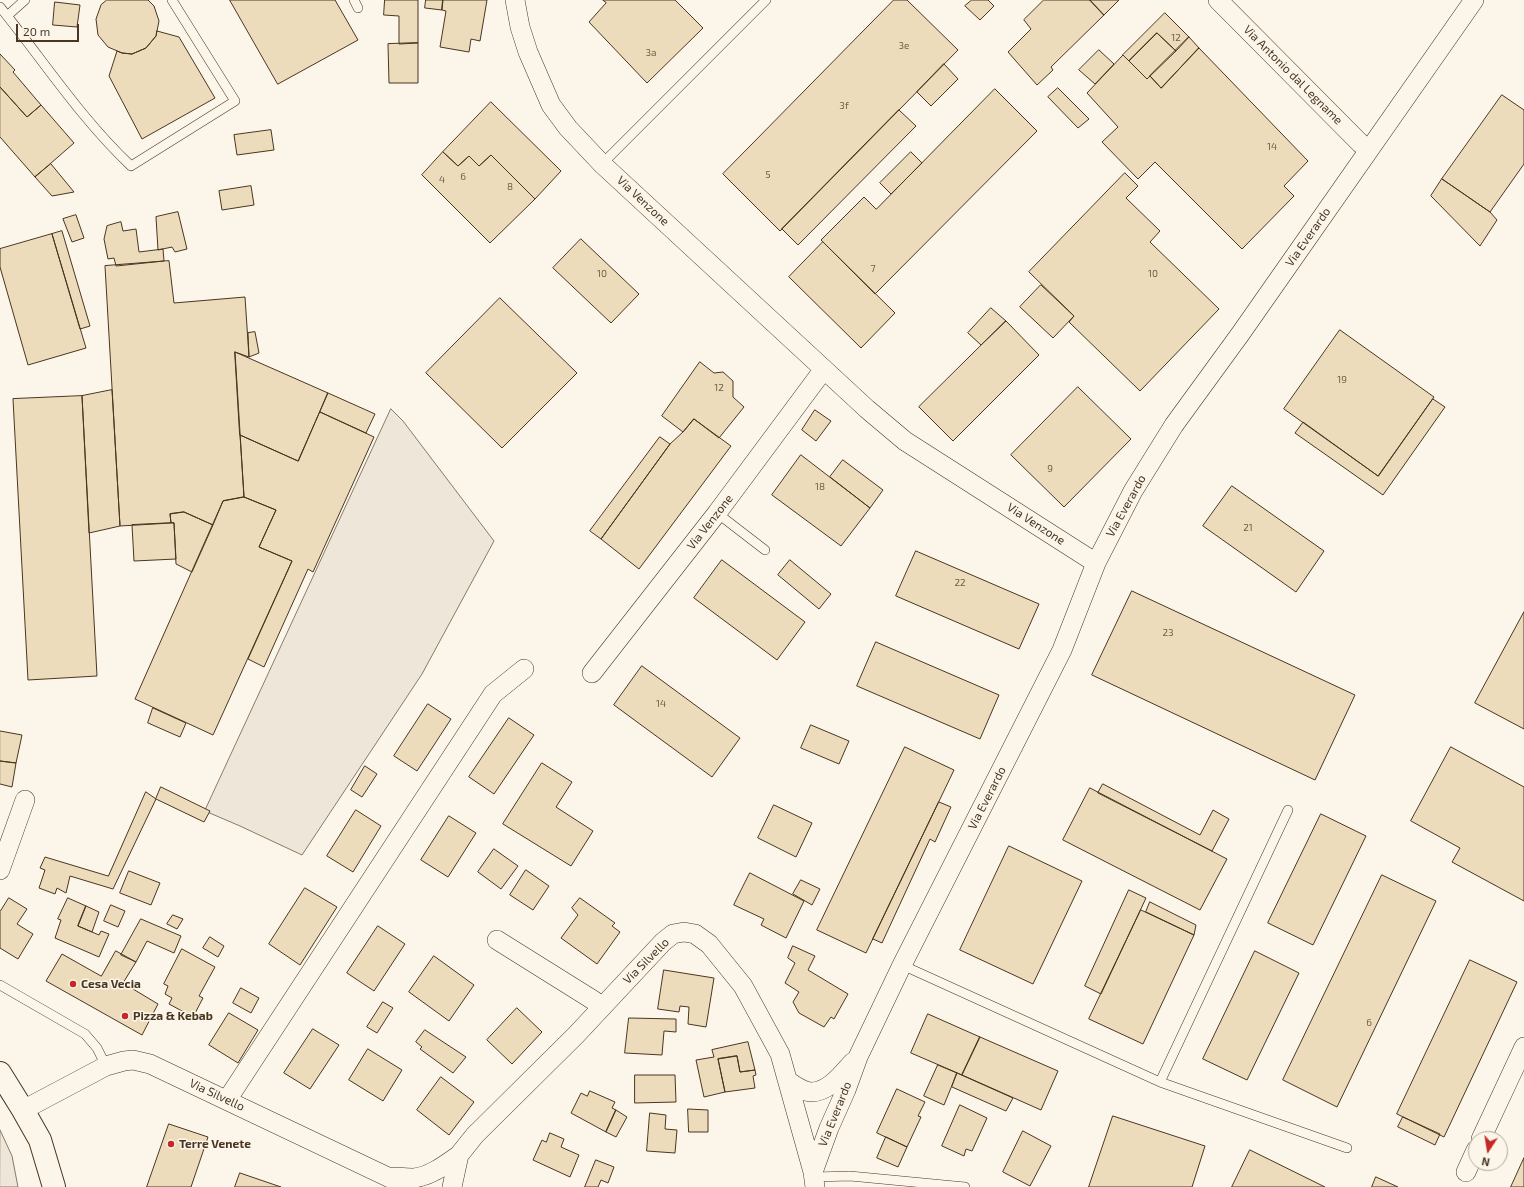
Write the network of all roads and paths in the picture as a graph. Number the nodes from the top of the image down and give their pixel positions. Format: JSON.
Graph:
{"nodes":[{"id":1,"x":25,"y":0,"type":"edge"},
{"id":2,"x":172,"y":0,"type":"edge"},
{"id":3,"x":515,"y":0,"type":"edge"},
{"id":4,"x":766,"y":0,"type":"edge"},
{"id":5,"x":1218,"y":0,"type":"edge"},
{"id":6,"x":1474,"y":0,"type":"edge"},
{"id":7,"x":0,"y":7,"type":"edge"},
{"id":8,"x":8,"y":16,"type":"junction"},
{"id":9,"x":1369,"y":150,"type":"junction"},
{"id":10,"x":602,"y":164,"type":"junction"},
{"id":11,"x":824,"y":369,"type":"junction"},
{"id":12,"x":717,"y":513,"type":"junction"},
{"id":13,"x":765,"y":550,"type":"dead end"},
{"id":14,"x":1096,"y":563,"type":"junction"},
{"id":15,"x":524,"y":669,"type":"dead end"},
{"id":16,"x":592,"y":673,"type":"dead end"},
{"id":17,"x":25,"y":800,"type":"dead end"},
{"id":18,"x":1288,"y":810,"type":"dead end"},
{"id":19,"x":0,"y":870,"type":"edge"},
{"id":20,"x":497,"y":940,"type":"dead end"},
{"id":21,"x":902,"y":965,"type":"junction"},
{"id":22,"x":0,"y":985,"type":"edge"},
{"id":23,"x":602,"y":1008,"type":"junction"},
{"id":24,"x":1524,"y":1047,"type":"edge"},
{"id":25,"x":858,"y":1057,"type":"junction"},
{"id":26,"x":106,"y":1066,"type":"junction"},
{"id":27,"x":0,"y":1074,"type":"edge"},
{"id":28,"x":788,"y":1081,"type":"junction"},
{"id":29,"x":1160,"y":1082,"type":"junction"},
{"id":30,"x":227,"y":1100,"type":"junction"},
{"id":31,"x":23,"y":1110,"type":"junction"},
{"id":32,"x":1485,"y":1131,"type":"edge"},
{"id":33,"x":1347,"y":1148,"type":"dead end"},
{"id":34,"x":459,"y":1155,"type":"junction"},
{"id":35,"x":1468,"y":1168,"type":"edge"},
{"id":36,"x":1466,"y":1172,"type":"dead end"},
{"id":37,"x":814,"y":1178,"type":"edge"},
{"id":38,"x":388,"y":1182,"type":"edge"},
{"id":39,"x":453,"y":1185,"type":"edge"},
{"id":40,"x":54,"y":1187,"type":"edge"},
{"id":41,"x":409,"y":1187,"type":"edge"},
{"id":42,"x":965,"y":1187,"type":"edge"}],
"edges":[{"from":1,"to":8,"type":"lane"},
{"from":2,"to":8,"type":"lane"},
{"from":3,"to":10,"type":"street","name":"Via Venzone"},
{"from":4,"to":10,"type":"lane"},
{"from":5,"to":9,"type":"street","name":"Via Antonio dal Legname"},
{"from":6,"to":9,"type":"street","name":"Via Everardo"},
{"from":7,"to":8,"type":"lane"},
{"from":9,"to":14,"type":"street","name":"Via Everardo"},
{"from":10,"to":11,"type":"street","name":"Via Venzone"},
{"from":11,"to":12,"type":"street","name":"Via Venzone"},
{"from":11,"to":14,"type":"street","name":"Via Venzone"},
{"from":12,"to":13,"type":"lane"},
{"from":12,"to":16,"type":"street","name":"Via Venzone"},
{"from":14,"to":21,"type":"street","name":"Via Everardo"},
{"from":15,"to":30,"type":"street"},
{"from":17,"to":19,"type":"street"},
{"from":18,"to":29,"type":"lane"},
{"from":20,"to":23,"type":"street"},
{"from":21,"to":25,"type":"street","name":"Via Everardo"},
{"from":21,"to":29,"type":"lane"},
{"from":22,"to":26,"type":"lane"},
{"from":23,"to":28,"type":"street","name":"Via Silvello"},
{"from":23,"to":34,"type":"street","name":"Via Silvello"},
{"from":24,"to":32,"type":"street"},
{"from":25,"to":28,"type":"street","name":"Via Everardo"},
{"from":25,"to":37,"type":"street","name":"Via Everardo"},
{"from":26,"to":30,"type":"street","name":"Via Silvello"},
{"from":26,"to":31,"type":"street","name":"Via Silvello"},
{"from":27,"to":31,"type":"street"},
{"from":28,"to":37,"type":"street","name":"Via Silvello"},
{"from":29,"to":33,"type":"lane"},
{"from":30,"to":38,"type":"street","name":"Via Silvello"},
{"from":31,"to":40,"type":"street"},
{"from":34,"to":38,"type":"street"},
{"from":34,"to":39,"type":"street","name":"Via Silvello"},
{"from":35,"to":36,"type":"street"},
{"from":37,"to":42,"type":"lane"},
{"from":38,"to":41,"type":"street","name":"Via Silvello"}]}
